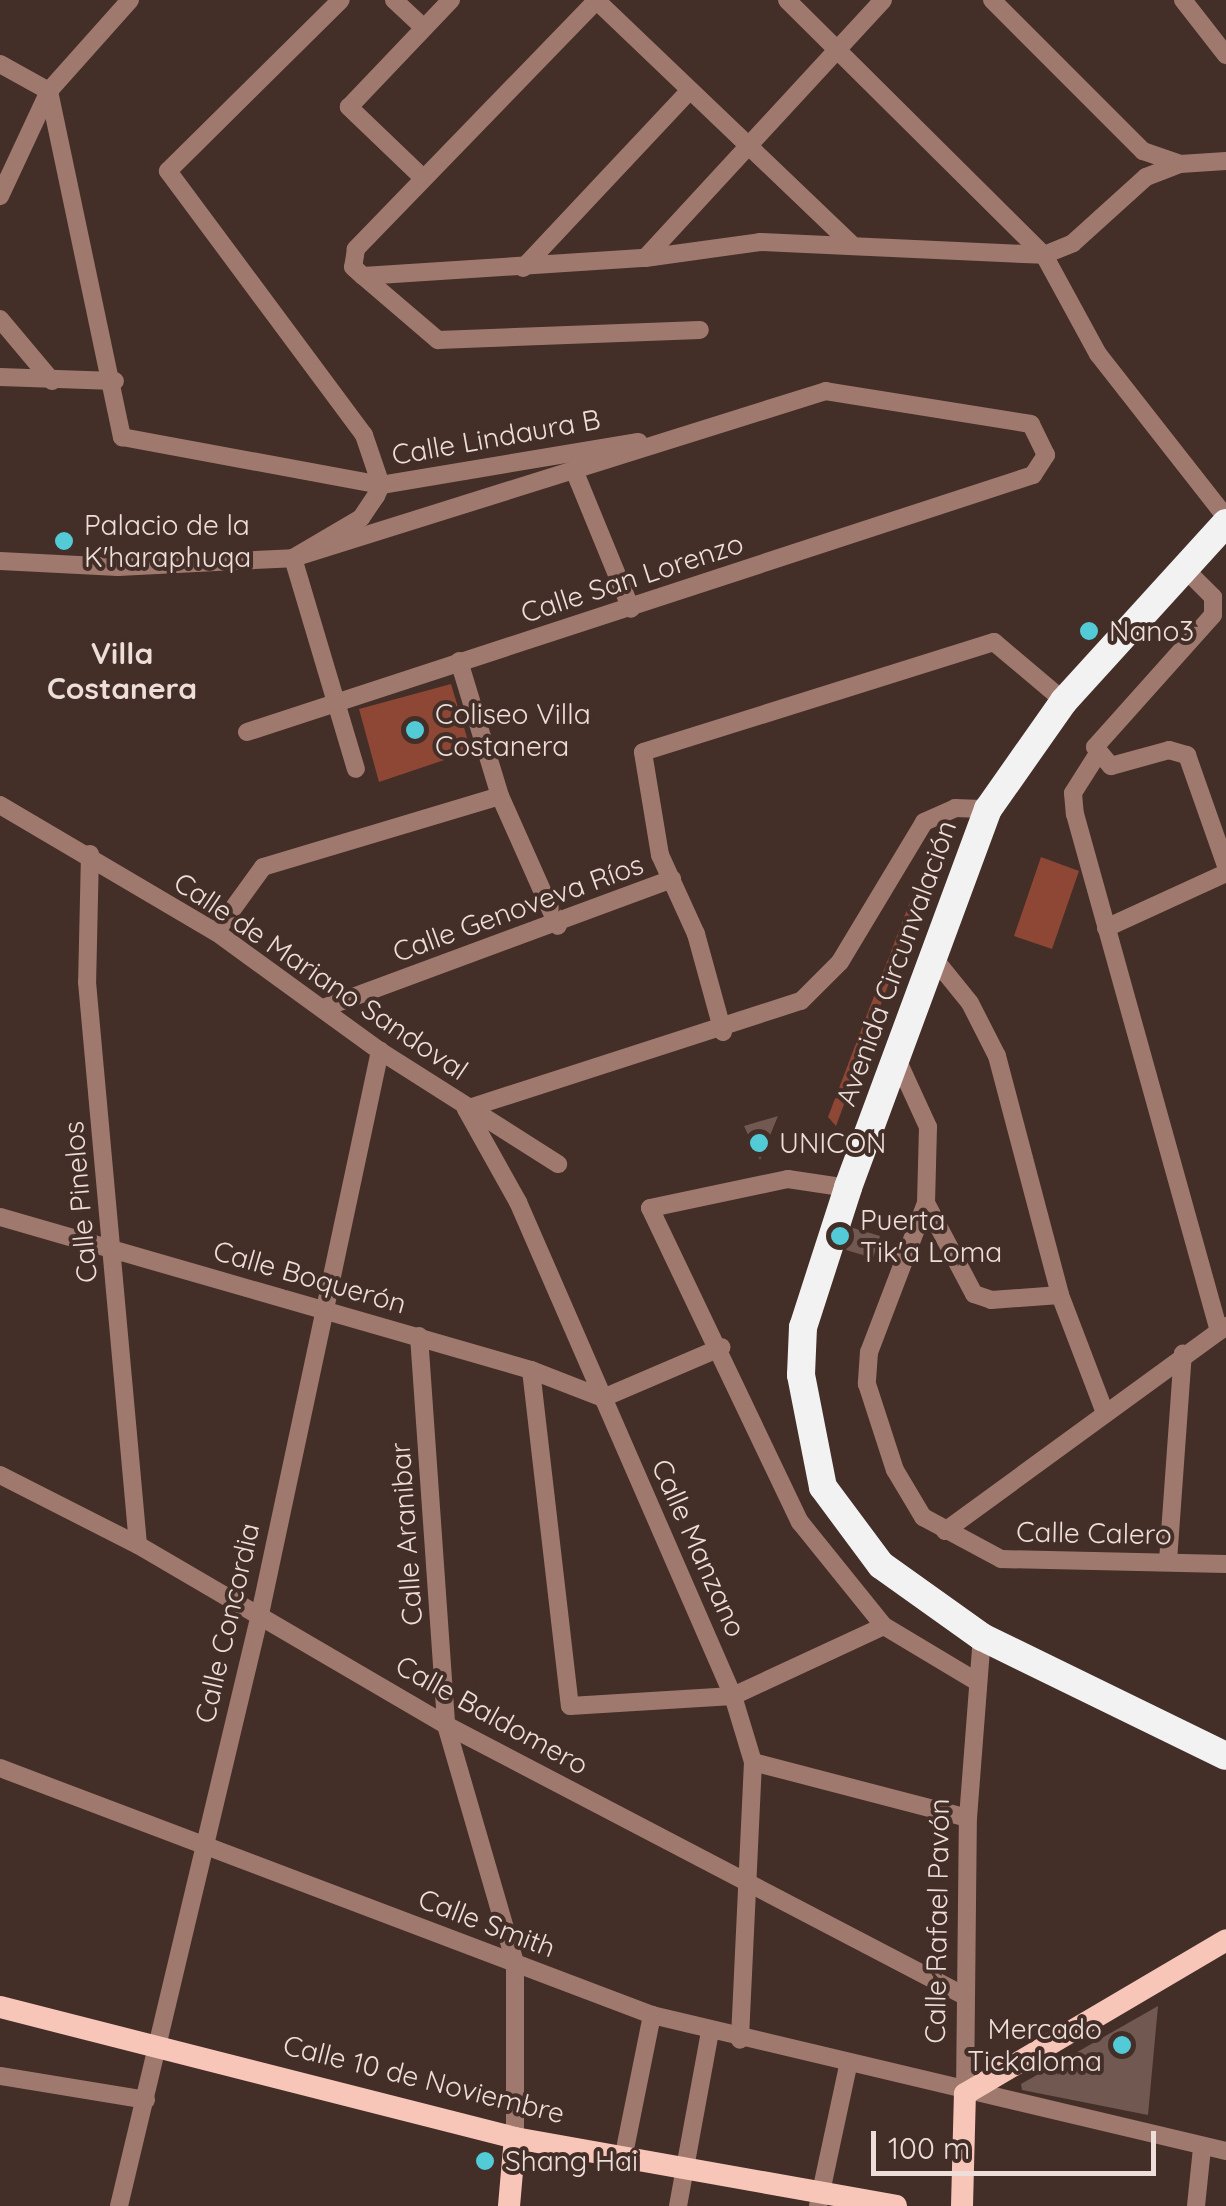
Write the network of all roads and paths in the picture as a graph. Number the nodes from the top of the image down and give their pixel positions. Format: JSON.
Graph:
{"nodes":[{"id":1,"x":130,"y":0,"type":"edge"},
{"id":2,"x":341,"y":0,"type":"edge"},
{"id":3,"x":394,"y":0,"type":"edge"},
{"id":4,"x":451,"y":0,"type":"edge"},
{"id":5,"x":597,"y":0,"type":"edge"},
{"id":6,"x":787,"y":0,"type":"edge"},
{"id":7,"x":883,"y":0,"type":"edge"},
{"id":8,"x":992,"y":0,"type":"edge"},
{"id":9,"x":1184,"y":0,"type":"edge"},
{"id":10,"x":424,"y":28,"type":"junction"},
{"id":11,"x":836,"y":48,"type":"junction"},
{"id":12,"x":1226,"y":55,"type":"edge"},
{"id":13,"x":0,"y":64,"type":"edge"},
{"id":14,"x":49,"y":90,"type":"junction"},
{"id":15,"x":690,"y":90,"type":"junction"},
{"id":16,"x":748,"y":145,"type":"junction"},
{"id":17,"x":1226,"y":161,"type":"edge"},
{"id":18,"x":1180,"y":164,"type":"junction"},
{"id":19,"x":423,"y":178,"type":"junction"},
{"id":20,"x":0,"y":196,"type":"edge"},
{"id":21,"x":850,"y":243,"type":"junction"},
{"id":22,"x":1044,"y":255,"type":"junction"},
{"id":23,"x":645,"y":258,"type":"junction"},
{"id":24,"x":523,"y":268,"type":"junction"},
{"id":25,"x":363,"y":276,"type":"junction"},
{"id":26,"x":0,"y":319,"type":"edge"},
{"id":27,"x":700,"y":330,"type":"dead end"},
{"id":28,"x":0,"y":377,"type":"edge"},
{"id":29,"x":52,"y":381,"type":"junction"},
{"id":30,"x":115,"y":381,"type":"junction"},
{"id":31,"x":702,"y":432,"type":"junction"},
{"id":32,"x":574,"y":470,"type":"junction"},
{"id":33,"x":1033,"y":475,"type":"joint"},
{"id":34,"x":381,"y":485,"type":"junction"},
{"id":35,"x":1226,"y":520,"type":"edge"},
{"id":36,"x":293,"y":558,"type":"junction"},
{"id":37,"x":0,"y":562,"type":"edge"},
{"id":38,"x":1187,"y":571,"type":"junction"},
{"id":39,"x":1220,"y":599,"type":"edge"},
{"id":40,"x":631,"y":609,"type":"junction"},
{"id":41,"x":460,"y":661,"type":"junction"},
{"id":42,"x":1064,"y":701,"type":"junction"},
{"id":43,"x":335,"y":704,"type":"junction"},
{"id":44,"x":246,"y":732,"type":"dead end"},
{"id":45,"x":1096,"y":755,"type":"junction"},
{"id":46,"x":356,"y":769,"type":"dead end"},
{"id":47,"x":500,"y":796,"type":"junction"},
{"id":48,"x":0,"y":806,"type":"edge"},
{"id":49,"x":988,"y":810,"type":"junction"},
{"id":50,"x":90,"y":854,"type":"junction"},
{"id":51,"x":1226,"y":870,"type":"edge"},
{"id":52,"x":672,"y":879,"type":"junction"},
{"id":53,"x":558,"y":926,"type":"junction"},
{"id":54,"x":1106,"y":928,"type":"junction"},
{"id":55,"x":216,"y":932,"type":"junction"},
{"id":56,"x":932,"y":956,"type":"junction"},
{"id":57,"x":326,"y":1007,"type":"junction"},
{"id":58,"x":724,"y":1032,"type":"junction"},
{"id":59,"x":380,"y":1051,"type":"junction"},
{"id":60,"x":896,"y":1056,"type":"junction"},
{"id":61,"x":466,"y":1109,"type":"junction"},
{"id":62,"x":558,"y":1164,"type":"dead end"},
{"id":63,"x":848,"y":1188,"type":"junction"},
{"id":64,"x":926,"y":1203,"type":"junction"},
{"id":65,"x":0,"y":1217,"type":"edge"},
{"id":66,"x":112,"y":1249,"type":"junction"},
{"id":67,"x":1060,"y":1294,"type":"junction"},
{"id":68,"x":320,"y":1311,"type":"junction"},
{"id":69,"x":1222,"y":1328,"type":"edge"},
{"id":70,"x":420,"y":1336,"type":"junction"},
{"id":71,"x":722,"y":1347,"type":"junction"},
{"id":72,"x":1183,"y":1354,"type":"junction"},
{"id":73,"x":530,"y":1370,"type":"junction"},
{"id":74,"x":603,"y":1398,"type":"junction"},
{"id":75,"x":1105,"y":1412,"type":"junction"},
{"id":76,"x":0,"y":1475,"type":"edge"},
{"id":77,"x":945,"y":1531,"type":"junction"},
{"id":78,"x":138,"y":1546,"type":"junction"},
{"id":79,"x":1168,"y":1561,"type":"junction"},
{"id":80,"x":1226,"y":1564,"type":"edge"},
{"id":81,"x":260,"y":1614,"type":"junction"},
{"id":82,"x":884,"y":1626,"type":"junction"},
{"id":83,"x":982,"y":1637,"type":"junction"},
{"id":84,"x":976,"y":1681,"type":"junction"},
{"id":85,"x":733,"y":1696,"type":"junction"},
{"id":86,"x":446,"y":1724,"type":"junction"},
{"id":87,"x":1187,"y":1738,"type":"junction"},
{"id":88,"x":1226,"y":1756,"type":"edge"},
{"id":89,"x":753,"y":1762,"type":"junction"},
{"id":90,"x":0,"y":1768,"type":"edge"},
{"id":91,"x":1226,"y":1768,"type":"edge"},
{"id":92,"x":968,"y":1818,"type":"junction"},
{"id":93,"x":202,"y":1841,"type":"junction"},
{"id":94,"x":747,"y":1884,"type":"junction"},
{"id":95,"x":1226,"y":1940,"type":"edge"},
{"id":96,"x":515,"y":1963,"type":"junction"},
{"id":97,"x":962,"y":1994,"type":"junction"},
{"id":98,"x":0,"y":2006,"type":"edge"},
{"id":99,"x":652,"y":2015,"type":"junction"},
{"id":100,"x":710,"y":2031,"type":"junction"},
{"id":101,"x":740,"y":2040,"type":"junction"},
{"id":102,"x":156,"y":2041,"type":"junction"},
{"id":103,"x":848,"y":2066,"type":"junction"},
{"id":104,"x":0,"y":2076,"type":"edge"},
{"id":105,"x":966,"y":2094,"type":"junction"},
{"id":106,"x":146,"y":2100,"type":"junction"},
{"id":107,"x":515,"y":2138,"type":"junction"},
{"id":108,"x":1202,"y":2148,"type":"junction"},
{"id":109,"x":1226,"y":2151,"type":"edge"},
{"id":110,"x":624,"y":2154,"type":"junction"},
{"id":111,"x":685,"y":2166,"type":"junction"},
{"id":112,"x":818,"y":2199,"type":"edge"},
{"id":113,"x":120,"y":2206,"type":"edge"},
{"id":114,"x":510,"y":2206,"type":"edge"},
{"id":115,"x":678,"y":2206,"type":"edge"},
{"id":116,"x":896,"y":2206,"type":"edge"},
{"id":117,"x":962,"y":2206,"type":"edge"},
{"id":118,"x":1196,"y":2206,"type":"edge"}],
"edges":[{"from":1,"to":14,"type":"street"},
{"from":2,"to":34,"type":"street"},
{"from":3,"to":10,"type":"street"},
{"from":4,"to":10,"type":"street"},
{"from":5,"to":15,"type":"street"},
{"from":5,"to":19,"type":"street"},
{"from":6,"to":11,"type":"street"},
{"from":7,"to":11,"type":"street"},
{"from":8,"to":18,"type":"street"},
{"from":9,"to":12,"type":"street"},
{"from":10,"to":19,"type":"street"},
{"from":11,"to":16,"type":"street"},
{"from":11,"to":22,"type":"street"},
{"from":13,"to":14,"type":"street"},
{"from":14,"to":20,"type":"street"},
{"from":14,"to":30,"type":"street"},
{"from":15,"to":16,"type":"street"},
{"from":15,"to":24,"type":"street"},
{"from":16,"to":21,"type":"street"},
{"from":16,"to":23,"type":"street"},
{"from":17,"to":18,"type":"street"},
{"from":18,"to":22,"type":"street"},
{"from":19,"to":25,"type":"street"},
{"from":21,"to":22,"type":"street"},
{"from":21,"to":23,"type":"street"},
{"from":22,"to":35,"type":"street"},
{"from":23,"to":24,"type":"street"},
{"from":24,"to":25,"type":"street"},
{"from":25,"to":27,"type":"street"},
{"from":26,"to":29,"type":"street"},
{"from":28,"to":29,"type":"street"},
{"from":29,"to":30,"type":"street"},
{"from":30,"to":34,"type":"street","name":"Calle Lindaura B"},
{"from":31,"to":32,"type":"street","name":"Calle Lindaura B"},
{"from":31,"to":33,"type":"street","name":"Calle Lindaura B"},
{"from":31,"to":34,"type":"street","name":"Calle Lindaura B"},
{"from":32,"to":36,"type":"street","name":"Calle Lindaura B"},
{"from":32,"to":40,"type":"street"},
{"from":33,"to":40,"type":"street","name":"Calle San Lorenzo"},
{"from":34,"to":36,"type":"street"},
{"from":35,"to":38,"type":"highway","name":"Avenida Circunvalación"},
{"from":36,"to":37,"type":"street"},
{"from":36,"to":43,"type":"street"},
{"from":38,"to":39,"type":"street"},
{"from":38,"to":42,"type":"highway","name":"Avenida Circunvalación"},
{"from":39,"to":45,"type":"street"},
{"from":40,"to":41,"type":"street","name":"Calle San Lorenzo"},
{"from":41,"to":43,"type":"street","name":"Calle San Lorenzo"},
{"from":41,"to":47,"type":"street"},
{"from":42,"to":49,"type":"highway","name":"Avenida Circunvalación"},
{"from":42,"to":52,"type":"street"},
{"from":43,"to":44,"type":"street","name":"Calle San Lorenzo"},
{"from":43,"to":46,"type":"street"},
{"from":45,"to":51,"type":"street"},
{"from":45,"to":54,"type":"street"},
{"from":47,"to":53,"type":"street"},
{"from":47,"to":55,"type":"street"},
{"from":48,"to":50,"type":"street","name":"Calle de Mariano Sandoval"},
{"from":49,"to":56,"type":"highway","name":"Avenida Circunvalación"},
{"from":49,"to":58,"type":"street"},
{"from":50,"to":55,"type":"street","name":"Calle de Mariano Sandoval"},
{"from":50,"to":66,"type":"street","name":"Calle Pinelos"},
{"from":51,"to":54,"type":"street"},
{"from":52,"to":53,"type":"street","name":"Calle Genoveva Ríos"},
{"from":52,"to":58,"type":"street"},
{"from":53,"to":57,"type":"street","name":"Calle Genoveva Ríos"},
{"from":54,"to":69,"type":"street"},
{"from":55,"to":57,"type":"street","name":"Calle de Mariano Sandoval"},
{"from":56,"to":60,"type":"highway","name":"Avenida Circunvalación"},
{"from":56,"to":67,"type":"street"},
{"from":57,"to":59,"type":"street","name":"Calle de Mariano Sandoval"},
{"from":58,"to":61,"type":"street"},
{"from":59,"to":61,"type":"street","name":"Calle de Mariano Sandoval"},
{"from":59,"to":68,"type":"street","name":"Calle Concordia"},
{"from":60,"to":63,"type":"highway","name":"Avenida Circunvalación"},
{"from":60,"to":64,"type":"street","name":"Calle Calero"},
{"from":61,"to":62,"type":"street","name":"Calle de Mariano Sandoval"},
{"from":61,"to":74,"type":"street","name":"Calle Manzano"},
{"from":63,"to":71,"type":"street"},
{"from":63,"to":83,"type":"highway","name":"Avenida Circunvalación"},
{"from":64,"to":67,"type":"street"},
{"from":64,"to":77,"type":"street","name":"Calle Calero"},
{"from":65,"to":66,"type":"street","name":"Calle Boquerón"},
{"from":66,"to":68,"type":"street","name":"Calle Boquerón"},
{"from":66,"to":78,"type":"street","name":"Calle Pinelos"},
{"from":67,"to":75,"type":"street"},
{"from":68,"to":70,"type":"street","name":"Calle Boquerón"},
{"from":68,"to":81,"type":"street","name":"Calle Concordia"},
{"from":69,"to":72,"type":"street"},
{"from":70,"to":73,"type":"street","name":"Calle Boquerón"},
{"from":70,"to":86,"type":"street","name":"Calle Aranibar"},
{"from":71,"to":74,"type":"street"},
{"from":71,"to":82,"type":"street"},
{"from":72,"to":75,"type":"street"},
{"from":72,"to":79,"type":"street"},
{"from":73,"to":74,"type":"street","name":"Calle Boquerón"},
{"from":73,"to":85,"type":"street"},
{"from":74,"to":85,"type":"street","name":"Calle Manzano"},
{"from":75,"to":77,"type":"street"},
{"from":76,"to":78,"type":"street","name":"Calle Baldomero"},
{"from":77,"to":79,"type":"street","name":"Calle Calero"},
{"from":78,"to":81,"type":"street","name":"Calle Baldomero"},
{"from":79,"to":80,"type":"street","name":"Calle Calero"},
{"from":81,"to":86,"type":"street","name":"Calle Baldomero"},
{"from":81,"to":93,"type":"street","name":"Calle Concordia"},
{"from":82,"to":84,"type":"street"},
{"from":82,"to":85,"type":"street"},
{"from":83,"to":84,"type":"street","name":"Calle Rafael Pavón"},
{"from":83,"to":87,"type":"highway","name":"Avenida Circunvalación"},
{"from":84,"to":92,"type":"street","name":"Calle Rafael Pavón"},
{"from":85,"to":89,"type":"street","name":"Calle Manzano"},
{"from":86,"to":94,"type":"street","name":"Calle Baldomero"},
{"from":86,"to":96,"type":"street","name":"Calle Aranibar"},
{"from":87,"to":88,"type":"highway","name":"Avenida Circunvalación"},
{"from":87,"to":91,"type":"main road"},
{"from":89,"to":92,"type":"street"},
{"from":89,"to":94,"type":"street","name":"Calle Manzano"},
{"from":90,"to":93,"type":"street","name":"Calle Smith"},
{"from":92,"to":97,"type":"street","name":"Calle Rafael Pavón"},
{"from":93,"to":96,"type":"street","name":"Calle Smith"},
{"from":93,"to":102,"type":"street","name":"Calle Concordia"},
{"from":94,"to":97,"type":"street","name":"Calle Baldomero"},
{"from":94,"to":101,"type":"street","name":"Calle Manzano"},
{"from":95,"to":105,"type":"main road"},
{"from":96,"to":99,"type":"street","name":"Calle Smith"},
{"from":96,"to":107,"type":"street","name":"Calle Aranibar"},
{"from":97,"to":105,"type":"street","name":"Calle Rafael Pavón"},
{"from":98,"to":102,"type":"main road","name":"Calle 10 de Noviembre"},
{"from":99,"to":100,"type":"street","name":"Calle Smith"},
{"from":99,"to":110,"type":"street"},
{"from":100,"to":101,"type":"street","name":"Calle Smith"},
{"from":100,"to":111,"type":"street"},
{"from":101,"to":103,"type":"street","name":"Calle Smith"},
{"from":102,"to":106,"type":"street","name":"Calle Concordia"},
{"from":102,"to":107,"type":"main road","name":"Calle 10 de Noviembre"},
{"from":103,"to":105,"type":"street","name":"Calle Smith"},
{"from":103,"to":112,"type":"street"},
{"from":104,"to":106,"type":"street"},
{"from":105,"to":108,"type":"street","name":"Calle Smith"},
{"from":105,"to":117,"type":"main road","name":"Calle Rafael Pavón"},
{"from":106,"to":113,"type":"street","name":"Calle Concordia"},
{"from":107,"to":110,"type":"main road","name":"Calle 10 de Noviembre"},
{"from":107,"to":114,"type":"main road"},
{"from":108,"to":109,"type":"street","name":"Calle Smith"},
{"from":108,"to":118,"type":"street"},
{"from":110,"to":111,"type":"main road","name":"Calle 10 de Noviembre"},
{"from":111,"to":112,"type":"main road","name":"Calle 10 de Noviembre"},
{"from":111,"to":115,"type":"street"},
{"from":112,"to":116,"type":"main road","name":"Calle 10 de Noviembre"}]}
